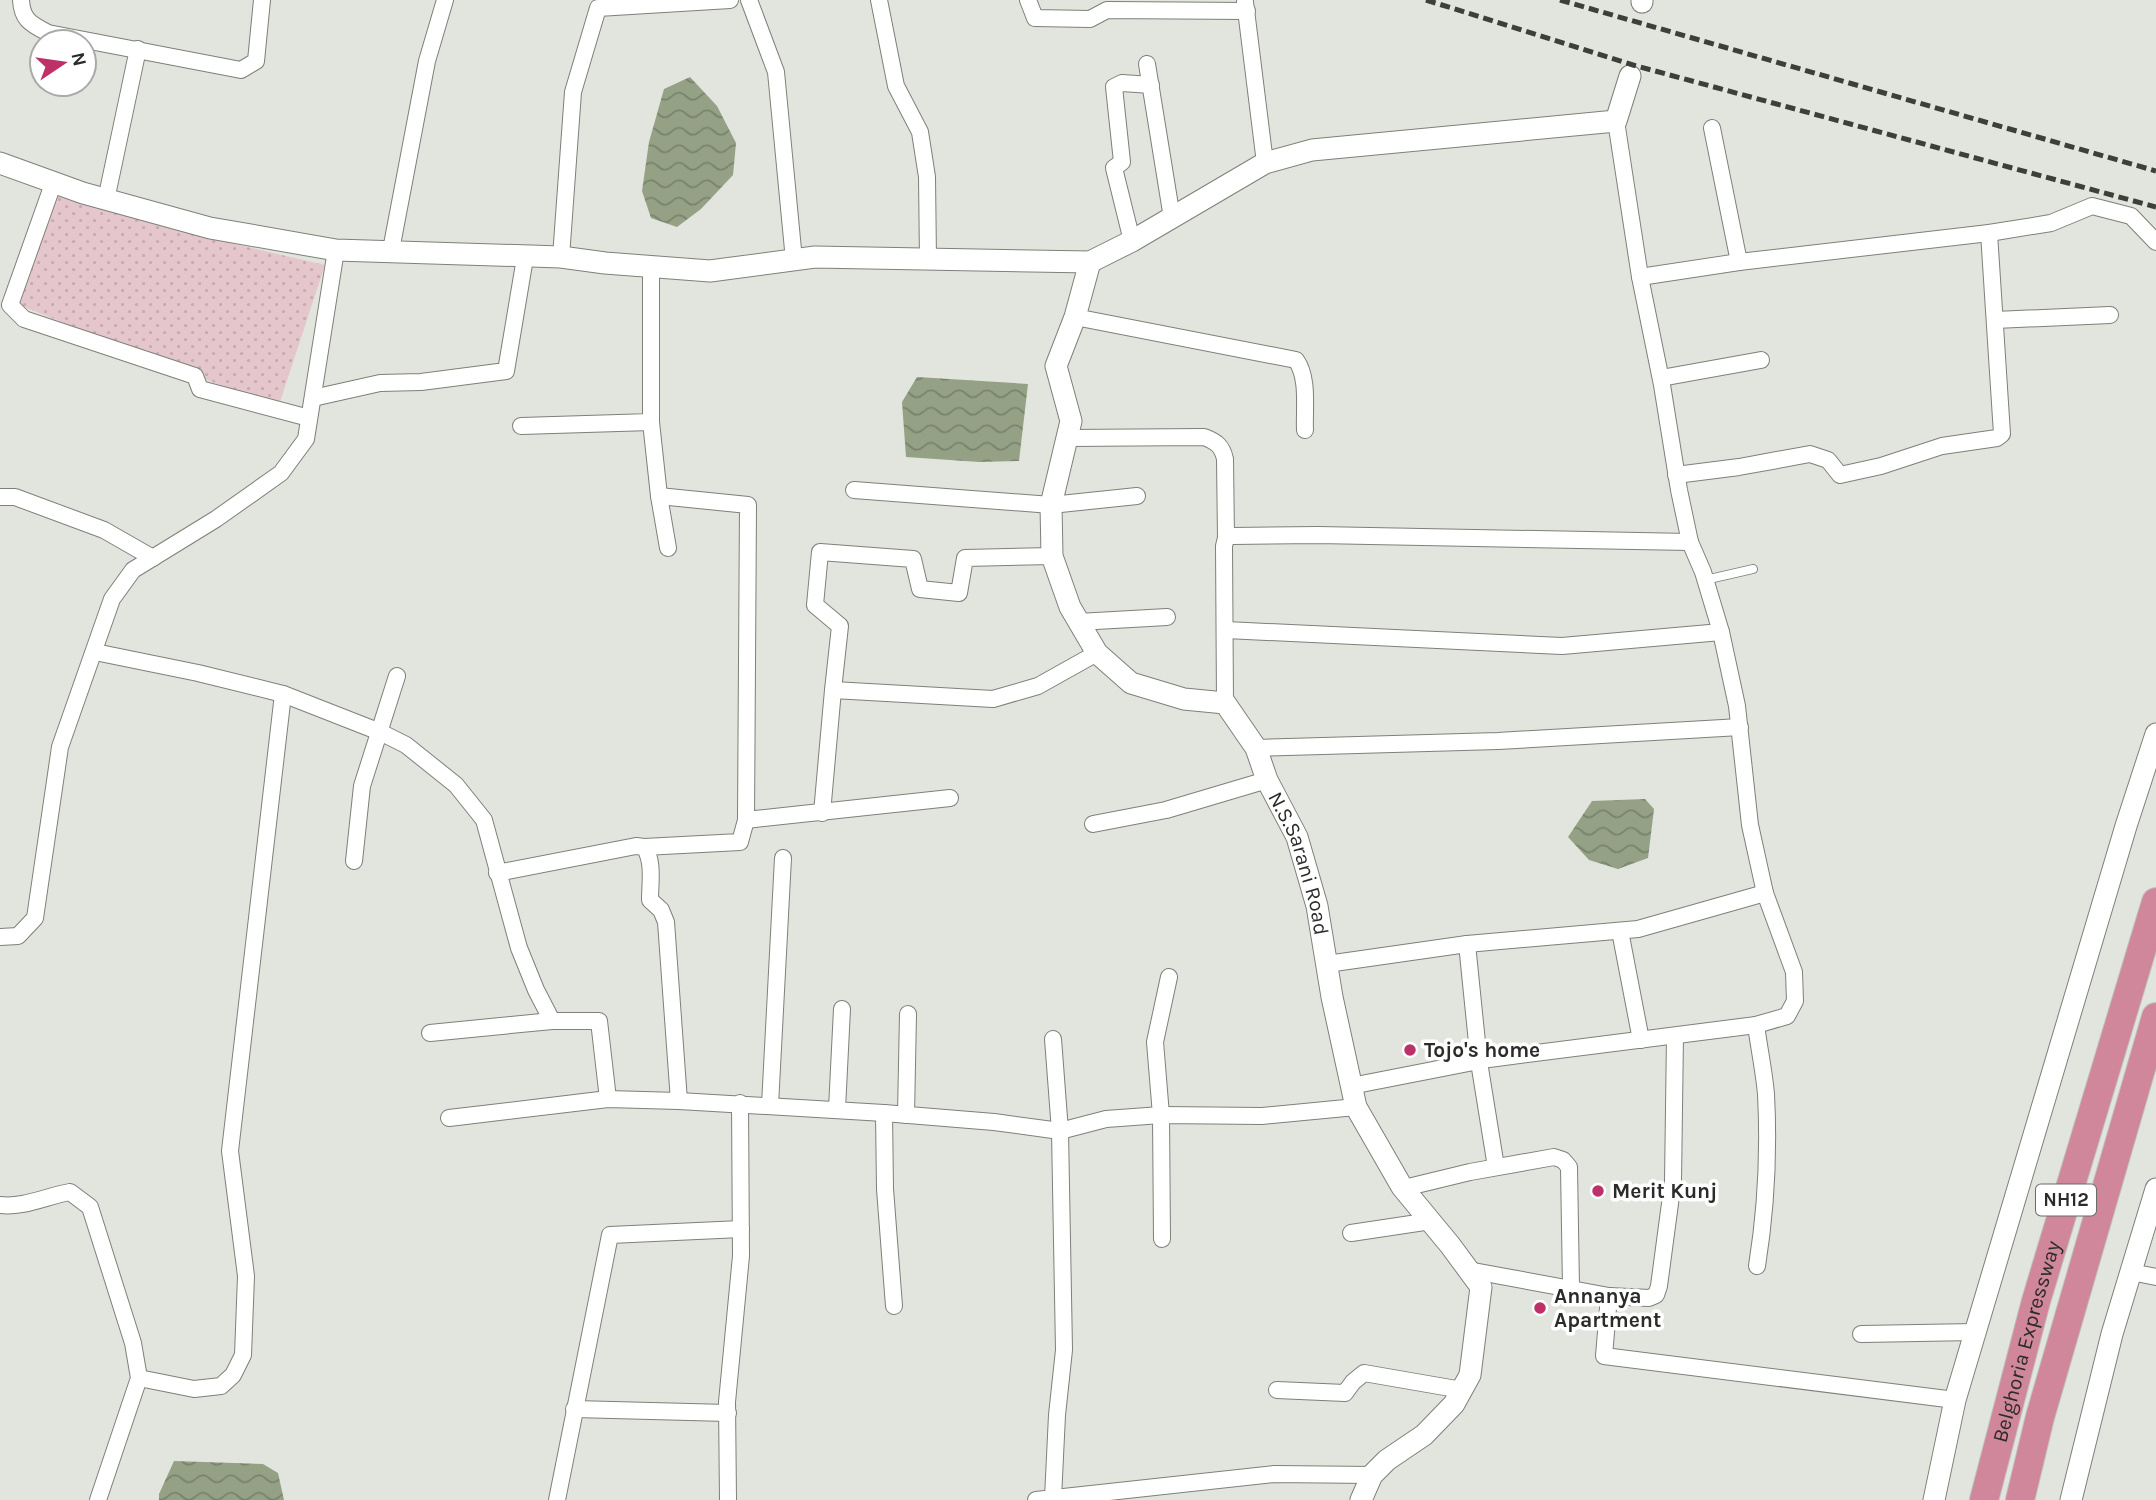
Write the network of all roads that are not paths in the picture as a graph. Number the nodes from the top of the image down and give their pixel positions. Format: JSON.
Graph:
{"nodes":[{"id":1,"x":21,"y":0,"type":"edge"},
{"id":2,"x":262,"y":0,"type":"edge"},
{"id":3,"x":445,"y":0,"type":"edge"},
{"id":4,"x":730,"y":0,"type":"edge"},
{"id":5,"x":749,"y":0,"type":"edge"},
{"id":6,"x":879,"y":0,"type":"edge"},
{"id":7,"x":1028,"y":0,"type":"edge"},
{"id":8,"x":1246,"y":5,"type":"edge"},
{"id":9,"x":138,"y":48,"type":"junction"},
{"id":10,"x":1147,"y":64,"type":"dead end"},
{"id":11,"x":1630,"y":76,"type":"dead end"},
{"id":12,"x":1151,"y":85,"type":"junction"},
{"id":13,"x":1616,"y":121,"type":"junction"},
{"id":14,"x":1712,"y":128,"type":"dead end"},
{"id":15,"x":0,"y":163,"type":"edge"},
{"id":16,"x":1265,"y":163,"type":"junction"},
{"id":17,"x":52,"y":184,"type":"junction"},
{"id":18,"x":106,"y":200,"type":"junction"},
{"id":19,"x":1172,"y":218,"type":"junction"},
{"id":20,"x":1989,"y":233,"type":"junction"},
{"id":21,"x":1132,"y":241,"type":"junction"},
{"id":22,"x":2156,"y":242,"type":"edge"},
{"id":23,"x":336,"y":250,"type":"junction"},
{"id":24,"x":391,"y":250,"type":"junction"},
{"id":25,"x":561,"y":257,"type":"junction"},
{"id":26,"x":525,"y":258,"type":"junction"},
{"id":27,"x":928,"y":259,"type":"junction"},
{"id":28,"x":794,"y":260,"type":"junction"},
{"id":29,"x":1090,"y":262,"type":"junction"},
{"id":30,"x":1739,"y":262,"type":"junction"},
{"id":31,"x":651,"y":267,"type":"junction"},
{"id":32,"x":1640,"y":277,"type":"junction"},
{"id":33,"x":2110,"y":316,"type":"dead end"},
{"id":34,"x":1075,"y":317,"type":"junction"},
{"id":35,"x":1995,"y":320,"type":"junction"},
{"id":36,"x":1761,"y":360,"type":"dead end"},
{"id":37,"x":1661,"y":378,"type":"junction"},
{"id":38,"x":313,"y":398,"type":"junction"},
{"id":39,"x":309,"y":418,"type":"junction"},
{"id":40,"x":651,"y":422,"type":"junction"},
{"id":41,"x":521,"y":426,"type":"dead end"},
{"id":42,"x":1305,"y":430,"type":"dead end"},
{"id":43,"x":1067,"y":438,"type":"junction"},
{"id":44,"x":1676,"y":475,"type":"junction"},
{"id":45,"x":854,"y":490,"type":"dead end"},
{"id":46,"x":659,"y":496,"type":"junction"},
{"id":47,"x":1137,"y":496,"type":"dead end"},
{"id":48,"x":0,"y":497,"type":"edge"},
{"id":49,"x":1051,"y":505,"type":"junction"},
{"id":50,"x":1226,"y":538,"type":"junction"},
{"id":51,"x":1690,"y":542,"type":"junction"},
{"id":52,"x":668,"y":548,"type":"dead end"},
{"id":53,"x":1052,"y":556,"type":"junction"},
{"id":54,"x":153,"y":558,"type":"junction"},
{"id":55,"x":1753,"y":569,"type":"dead end"},
{"id":56,"x":1705,"y":580,"type":"junction"},
{"id":57,"x":1167,"y":617,"type":"dead end"},
{"id":58,"x":1078,"y":622,"type":"junction"},
{"id":59,"x":1226,"y":630,"type":"junction"},
{"id":60,"x":1721,"y":632,"type":"junction"},
{"id":61,"x":94,"y":652,"type":"junction"},
{"id":62,"x":1097,"y":653,"type":"junction"},
{"id":63,"x":397,"y":676,"type":"dead end"},
{"id":64,"x":833,"y":690,"type":"junction"},
{"id":65,"x":283,"y":694,"type":"junction"},
{"id":66,"x":1225,"y":703,"type":"junction"},
{"id":67,"x":1740,"y":727,"type":"junction"},
{"id":68,"x":380,"y":732,"type":"junction"},
{"id":69,"x":2156,"y":734,"type":"edge"},
{"id":70,"x":1256,"y":748,"type":"junction"},
{"id":71,"x":1267,"y":780,"type":"junction"},
{"id":72,"x":950,"y":798,"type":"dead end"},
{"id":73,"x":822,"y":813,"type":"junction"},
{"id":74,"x":746,"y":820,"type":"junction"},
{"id":75,"x":1093,"y":824,"type":"dead end"},
{"id":76,"x":644,"y":847,"type":"junction"},
{"id":77,"x":783,"y":858,"type":"dead end"},
{"id":78,"x":354,"y":862,"type":"dead end"},
{"id":79,"x":497,"y":873,"type":"junction"},
{"id":80,"x":1765,"y":893,"type":"junction"},
{"id":81,"x":2156,"y":902,"type":"edge"},
{"id":82,"x":1620,"y":931,"type":"junction"},
{"id":83,"x":0,"y":937,"type":"edge"},
{"id":84,"x":1467,"y":944,"type":"junction"},
{"id":85,"x":1327,"y":964,"type":"junction"},
{"id":86,"x":1169,"y":977,"type":"dead end"},
{"id":87,"x":842,"y":1009,"type":"dead end"},
{"id":88,"x":908,"y":1014,"type":"dead end"},
{"id":89,"x":2156,"y":1017,"type":"edge"},
{"id":90,"x":552,"y":1021,"type":"junction"},
{"id":91,"x":1756,"y":1025,"type":"junction"},
{"id":92,"x":430,"y":1033,"type":"dead end"},
{"id":93,"x":1675,"y":1036,"type":"junction"},
{"id":94,"x":1053,"y":1039,"type":"dead end"},
{"id":95,"x":1641,"y":1040,"type":"junction"},
{"id":96,"x":1479,"y":1062,"type":"junction"},
{"id":97,"x":1354,"y":1097,"type":"junction"},
{"id":98,"x":608,"y":1100,"type":"junction"},
{"id":99,"x":679,"y":1101,"type":"junction"},
{"id":100,"x":740,"y":1103,"type":"junction"},
{"id":101,"x":770,"y":1104,"type":"junction"},
{"id":102,"x":837,"y":1109,"type":"junction"},
{"id":103,"x":884,"y":1113,"type":"junction"},
{"id":104,"x":906,"y":1115,"type":"junction"},
{"id":105,"x":1161,"y":1115,"type":"junction"},
{"id":106,"x":449,"y":1118,"type":"dead end"},
{"id":107,"x":1060,"y":1131,"type":"junction"},
{"id":108,"x":1496,"y":1167,"type":"junction"},
{"id":109,"x":1404,"y":1188,"type":"junction"},
{"id":110,"x":2156,"y":1189,"type":"edge"},
{"id":111,"x":0,"y":1205,"type":"edge"},
{"id":112,"x":1431,"y":1221,"type":"junction"},
{"id":113,"x":741,"y":1229,"type":"junction"},
{"id":114,"x":1351,"y":1233,"type":"dead end"},
{"id":115,"x":1162,"y":1239,"type":"dead end"},
{"id":116,"x":1758,"y":1266,"type":"dead end"},
{"id":117,"x":1468,"y":1270,"type":"junction"},
{"id":118,"x":2132,"y":1272,"type":"junction"},
{"id":119,"x":2156,"y":1277,"type":"edge"},
{"id":120,"x":1571,"y":1287,"type":"junction"},
{"id":121,"x":1609,"y":1296,"type":"junction"},
{"id":122,"x":894,"y":1306,"type":"dead end"},
{"id":123,"x":1975,"y":1332,"type":"junction"},
{"id":124,"x":1861,"y":1335,"type":"dead end"},
{"id":125,"x":139,"y":1378,"type":"junction"},
{"id":126,"x":1462,"y":1390,"type":"junction"},
{"id":127,"x":1276,"y":1391,"type":"dead end"},
{"id":128,"x":1955,"y":1400,"type":"junction"},
{"id":129,"x":574,"y":1409,"type":"junction"},
{"id":130,"x":727,"y":1413,"type":"junction"},
{"id":131,"x":1372,"y":1475,"type":"junction"},
{"id":132,"x":1053,"y":1498,"type":"junction"},
{"id":133,"x":98,"y":1500,"type":"edge"},
{"id":134,"x":557,"y":1500,"type":"edge"},
{"id":135,"x":729,"y":1500,"type":"edge"},
{"id":136,"x":1036,"y":1500,"type":"edge"},
{"id":137,"x":1362,"y":1500,"type":"edge"},
{"id":138,"x":1934,"y":1500,"type":"edge"},
{"id":139,"x":1984,"y":1500,"type":"edge"},
{"id":140,"x":2020,"y":1500,"type":"edge"},
{"id":141,"x":2071,"y":1500,"type":"edge"}],
"edges":[{"from":1,"to":9,"type":"street"},
{"from":2,"to":9,"type":"street"},
{"from":3,"to":24,"type":"street"},
{"from":4,"to":25,"type":"street"},
{"from":5,"to":28,"type":"street"},
{"from":6,"to":27,"type":"street"},
{"from":7,"to":8,"type":"street"},
{"from":8,"to":16,"type":"street"},
{"from":9,"to":18,"type":"street"},
{"from":10,"to":12,"type":"street"},
{"from":11,"to":13,"type":"street"},
{"from":12,"to":19,"type":"street"},
{"from":12,"to":21,"type":"street"},
{"from":13,"to":16,"type":"street"},
{"from":13,"to":32,"type":"street"},
{"from":14,"to":30,"type":"street"},
{"from":15,"to":17,"type":"street"},
{"from":16,"to":19,"type":"street"},
{"from":17,"to":18,"type":"street"},
{"from":17,"to":39,"type":"street"},
{"from":18,"to":23,"type":"street"},
{"from":19,"to":21,"type":"street"},
{"from":20,"to":22,"type":"street"},
{"from":20,"to":30,"type":"street"},
{"from":20,"to":35,"type":"street"},
{"from":21,"to":29,"type":"street"},
{"from":23,"to":24,"type":"street"},
{"from":23,"to":38,"type":"street"},
{"from":24,"to":26,"type":"street"},
{"from":25,"to":26,"type":"street"},
{"from":25,"to":31,"type":"street"},
{"from":26,"to":38,"type":"street"},
{"from":27,"to":28,"type":"street"},
{"from":27,"to":29,"type":"street"},
{"from":28,"to":31,"type":"street"},
{"from":29,"to":34,"type":"street"},
{"from":30,"to":32,"type":"street"},
{"from":31,"to":40,"type":"street"},
{"from":32,"to":37,"type":"street"},
{"from":33,"to":35,"type":"street"},
{"from":34,"to":42,"type":"street"},
{"from":34,"to":43,"type":"street"},
{"from":35,"to":44,"type":"street"},
{"from":36,"to":37,"type":"street"},
{"from":37,"to":44,"type":"street"},
{"from":38,"to":39,"type":"street"},
{"from":39,"to":54,"type":"street"},
{"from":40,"to":41,"type":"street"},
{"from":40,"to":46,"type":"street"},
{"from":43,"to":49,"type":"street"},
{"from":43,"to":50,"type":"street"},
{"from":44,"to":51,"type":"street"},
{"from":45,"to":49,"type":"street"},
{"from":46,"to":52,"type":"street"},
{"from":46,"to":74,"type":"street"},
{"from":47,"to":49,"type":"street"},
{"from":48,"to":54,"type":"street"},
{"from":49,"to":53,"type":"street"},
{"from":50,"to":51,"type":"street"},
{"from":50,"to":59,"type":"street"},
{"from":51,"to":56,"type":"street"},
{"from":53,"to":58,"type":"street"},
{"from":53,"to":64,"type":"street"},
{"from":54,"to":61,"type":"street"},
{"from":55,"to":56,"type":"lane"},
{"from":56,"to":60,"type":"street"},
{"from":57,"to":58,"type":"street"},
{"from":58,"to":62,"type":"street"},
{"from":59,"to":60,"type":"street"},
{"from":59,"to":66,"type":"street"},
{"from":60,"to":67,"type":"street"},
{"from":61,"to":65,"type":"street"},
{"from":61,"to":83,"type":"street"},
{"from":62,"to":64,"type":"street"},
{"from":62,"to":66,"type":"street"},
{"from":63,"to":68,"type":"street"},
{"from":64,"to":73,"type":"street"},
{"from":65,"to":68,"type":"street"},
{"from":65,"to":125,"type":"street"},
{"from":66,"to":70,"type":"street","name":"N.S.Sarani Road"},
{"from":67,"to":70,"type":"street"},
{"from":67,"to":80,"type":"street"},
{"from":68,"to":78,"type":"street"},
{"from":68,"to":79,"type":"street"},
{"from":69,"to":123,"type":"street"},
{"from":70,"to":71,"type":"street","name":"N.S.Sarani Road"},
{"from":71,"to":75,"type":"street"},
{"from":71,"to":85,"type":"street","name":"N.S.Sarani Road"},
{"from":72,"to":73,"type":"street"},
{"from":73,"to":74,"type":"street"},
{"from":74,"to":76,"type":"street"},
{"from":76,"to":79,"type":"street"},
{"from":76,"to":99,"type":"street"},
{"from":77,"to":101,"type":"street"},
{"from":79,"to":90,"type":"street"},
{"from":80,"to":82,"type":"street"},
{"from":80,"to":91,"type":"street"},
{"from":81,"to":139,"type":"highway","name":"Belghoria Expressway","number":"NH12"},
{"from":82,"to":84,"type":"street"},
{"from":82,"to":95,"type":"street"},
{"from":84,"to":85,"type":"street"},
{"from":84,"to":96,"type":"street"},
{"from":85,"to":97,"type":"street","name":"N.S.Sarani Road"},
{"from":86,"to":105,"type":"street"},
{"from":87,"to":102,"type":"street"},
{"from":88,"to":104,"type":"street"},
{"from":89,"to":140,"type":"highway","name":"Belghoria Expressway","number":"NH12"},
{"from":90,"to":92,"type":"street"},
{"from":90,"to":98,"type":"street"},
{"from":91,"to":93,"type":"street"},
{"from":91,"to":116,"type":"street"},
{"from":93,"to":95,"type":"street"},
{"from":93,"to":121,"type":"street"},
{"from":94,"to":107,"type":"street"},
{"from":95,"to":96,"type":"street"},
{"from":96,"to":97,"type":"street"},
{"from":96,"to":108,"type":"street"},
{"from":97,"to":105,"type":"street"},
{"from":97,"to":109,"type":"street","name":"N.S.Sarani Road"},
{"from":98,"to":99,"type":"street"},
{"from":98,"to":106,"type":"street"},
{"from":99,"to":100,"type":"street"},
{"from":100,"to":101,"type":"street"},
{"from":100,"to":113,"type":"street"},
{"from":101,"to":102,"type":"street"},
{"from":102,"to":103,"type":"street"},
{"from":103,"to":104,"type":"street"},
{"from":103,"to":122,"type":"street"},
{"from":104,"to":107,"type":"street"},
{"from":105,"to":107,"type":"street"},
{"from":105,"to":115,"type":"street"},
{"from":107,"to":132,"type":"street"},
{"from":108,"to":109,"type":"street"},
{"from":108,"to":120,"type":"street"},
{"from":109,"to":112,"type":"street","name":"N.S.Sarani Road"},
{"from":110,"to":118,"type":"street"},
{"from":111,"to":125,"type":"street"},
{"from":112,"to":114,"type":"street"},
{"from":112,"to":117,"type":"street","name":"N.S.Sarani Road"},
{"from":113,"to":129,"type":"street"},
{"from":113,"to":130,"type":"street"},
{"from":117,"to":120,"type":"street"},
{"from":117,"to":126,"type":"street","name":"N.S.Sarani Road"},
{"from":118,"to":119,"type":"street"},
{"from":118,"to":141,"type":"street"},
{"from":120,"to":121,"type":"street"},
{"from":121,"to":128,"type":"street"},
{"from":123,"to":124,"type":"street"},
{"from":123,"to":128,"type":"street"},
{"from":125,"to":133,"type":"street"},
{"from":126,"to":127,"type":"street"},
{"from":126,"to":131,"type":"street","name":"N.S.Sarani Road"},
{"from":128,"to":138,"type":"street"},
{"from":129,"to":130,"type":"street"},
{"from":129,"to":134,"type":"street"},
{"from":130,"to":135,"type":"street"},
{"from":131,"to":132,"type":"street"},
{"from":131,"to":137,"type":"street","name":"N.S.Sarani Road"},
{"from":132,"to":136,"type":"street"}]}
